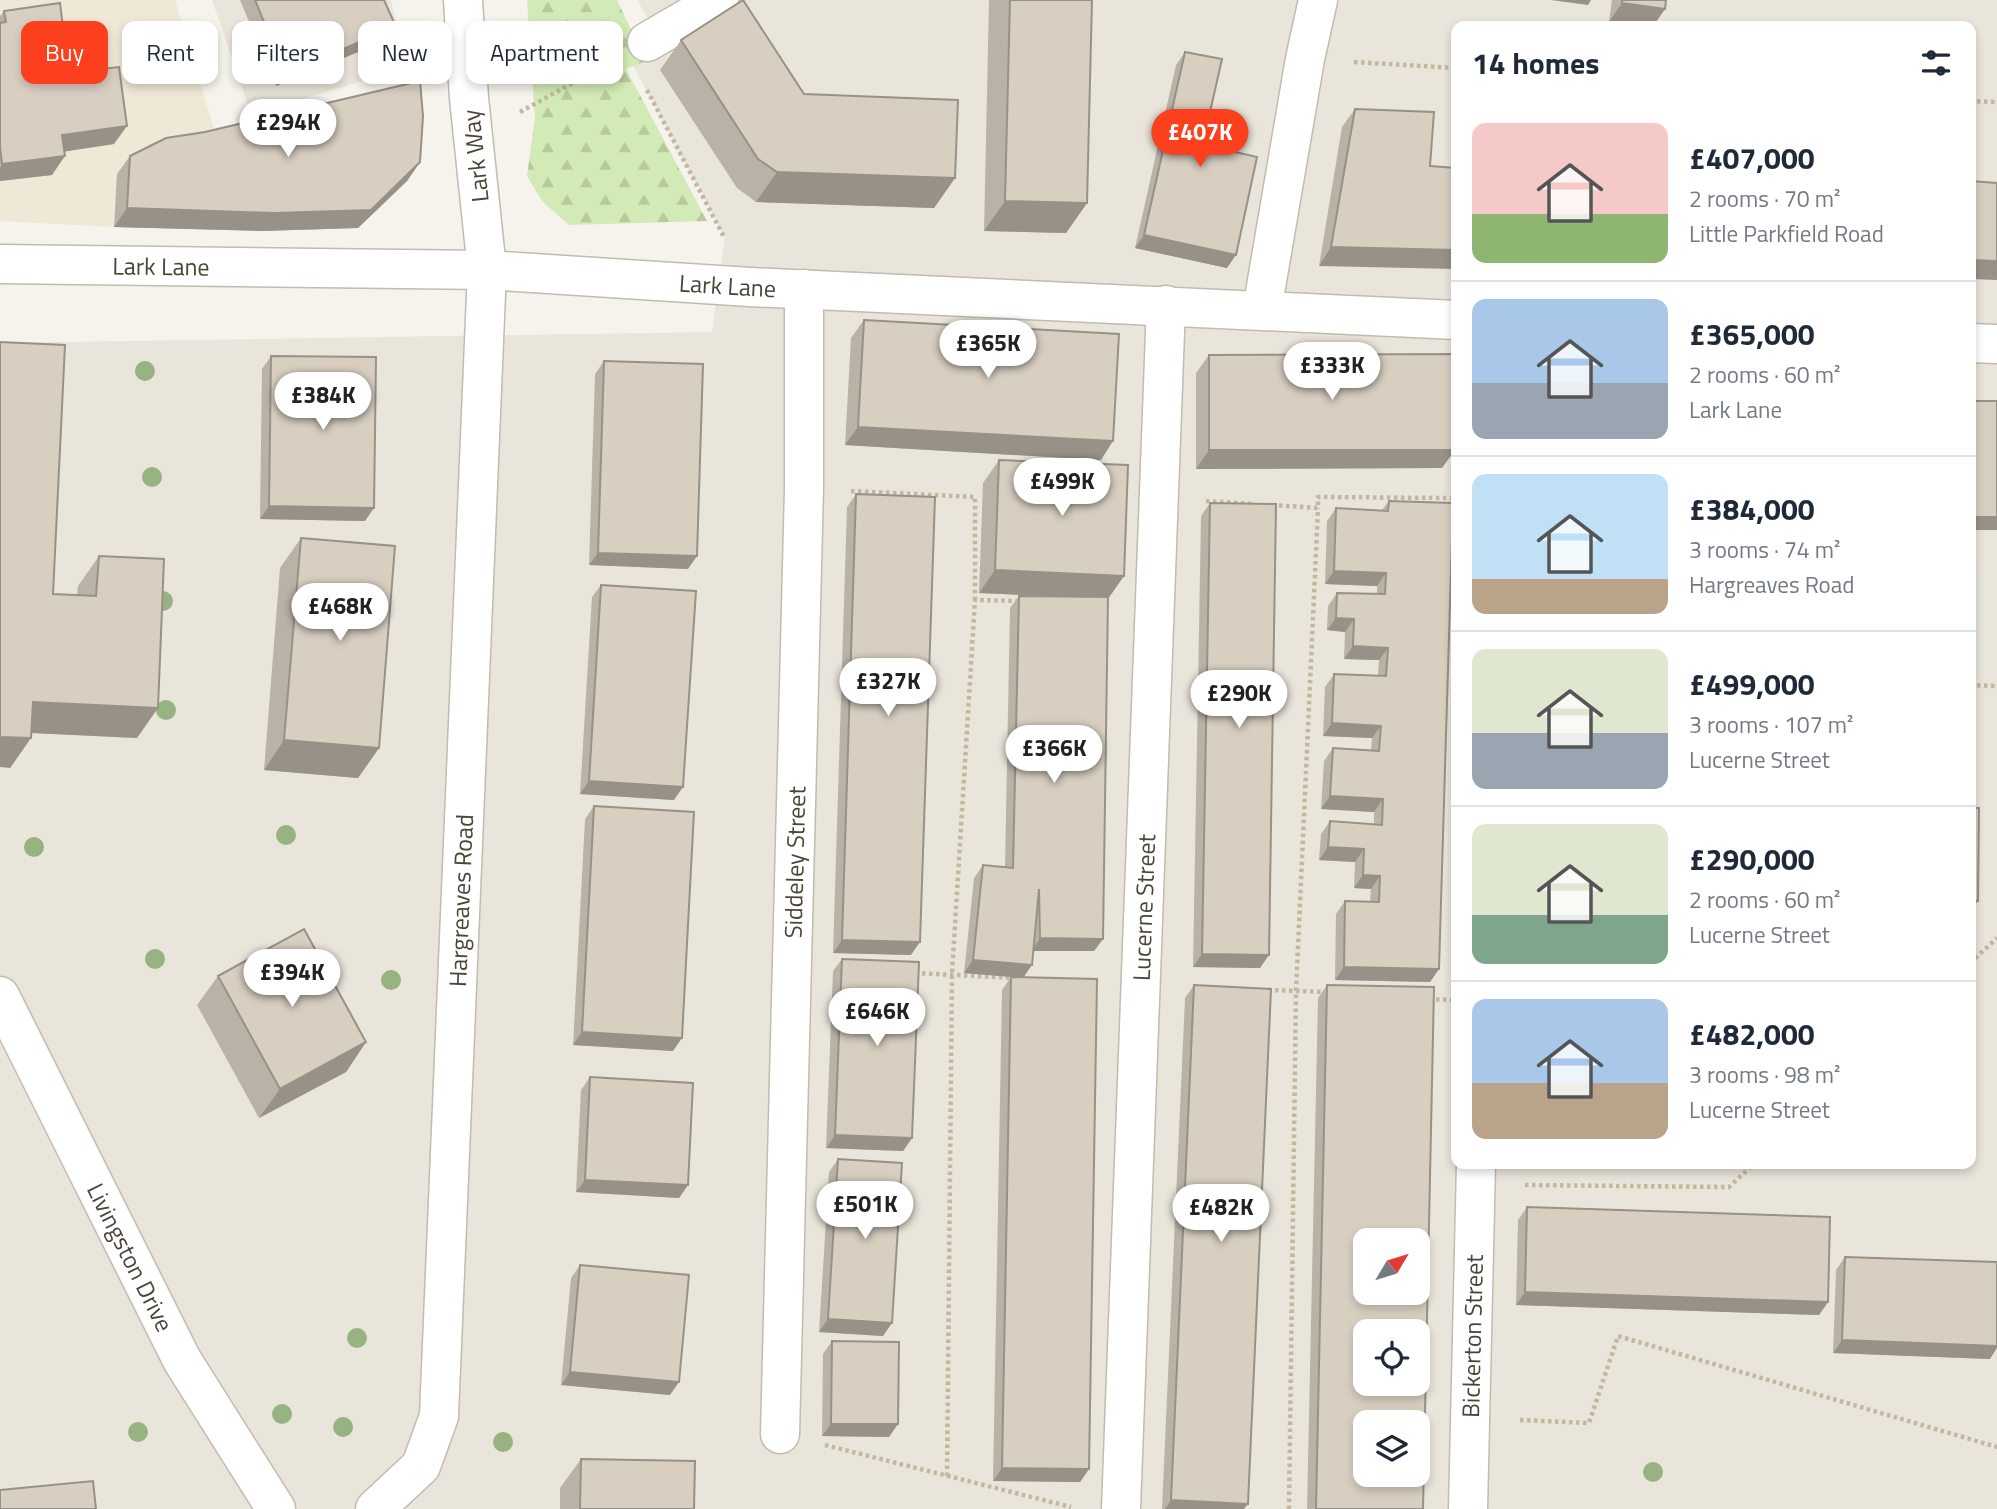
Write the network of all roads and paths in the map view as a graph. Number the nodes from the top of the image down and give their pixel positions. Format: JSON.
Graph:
{"nodes":[{"id":1,"x":463,"y":0,"type":"edge"},
{"id":2,"x":719,"y":0,"type":"edge"},
{"id":3,"x":1318,"y":0,"type":"edge"},
{"id":4,"x":647,"y":42,"type":"junction"},
{"id":5,"x":1305,"y":59,"type":"junction"},
{"id":6,"x":1451,"y":68,"type":"edge"},
{"id":7,"x":1976,"y":101,"type":"edge"},
{"id":8,"x":1997,"y":102,"type":"edge"},
{"id":9,"x":473,"y":138,"type":"junction"},
{"id":10,"x":0,"y":264,"type":"edge"},
{"id":11,"x":487,"y":270,"type":"junction"},
{"id":12,"x":750,"y":287,"type":"junction"},
{"id":13,"x":804,"y":289,"type":"junction"},
{"id":14,"x":1166,"y":305,"type":"junction"},
{"id":15,"x":1262,"y":310,"type":"junction"},
{"id":16,"x":1451,"y":320,"type":"edge"},
{"id":17,"x":1976,"y":343,"type":"edge"},
{"id":18,"x":1997,"y":344,"type":"edge"},
{"id":19,"x":804,"y":488,"type":"junction"},
{"id":20,"x":1160,"y":498,"type":"junction"},
{"id":21,"x":1451,"y":498,"type":"edge"},
{"id":22,"x":1318,"y":508,"type":"junction"},
{"id":23,"x":975,"y":600,"type":"junction"},
{"id":24,"x":1027,"y":601,"type":"edge"},
{"id":25,"x":1976,"y":685,"type":"edge"},
{"id":26,"x":1997,"y":686,"type":"edge"},
{"id":27,"x":1997,"y":938,"type":"edge"},
{"id":28,"x":1976,"y":958,"type":"edge"},
{"id":29,"x":912,"y":973,"type":"edge"},
{"id":30,"x":952,"y":974,"type":"junction"},
{"id":31,"x":1019,"y":978,"type":"edge"},
{"id":32,"x":1257,"y":989,"type":"edge"},
{"id":33,"x":1296,"y":991,"type":"junction"},
{"id":34,"x":1336,"y":993,"type":"edge"},
{"id":35,"x":0,"y":996,"type":"edge"},
{"id":36,"x":1416,"y":998,"type":"edge"},
{"id":37,"x":1451,"y":1000,"type":"edge"},
{"id":38,"x":1749,"y":1169,"type":"edge"},
{"id":39,"x":1476,"y":1174,"type":"edge"},
{"id":40,"x":1470,"y":1419,"type":"junction"},
{"id":41,"x":780,"y":1434,"type":"joint"},
{"id":42,"x":1997,"y":1447,"type":"edge"},
{"id":43,"x":947,"y":1476,"type":"junction"},
{"id":44,"x":276,"y":1509,"type":"edge"},
{"id":45,"x":375,"y":1509,"type":"edge"},
{"id":46,"x":1079,"y":1509,"type":"edge"},
{"id":47,"x":1121,"y":1509,"type":"edge"},
{"id":48,"x":1289,"y":1509,"type":"edge"},
{"id":49,"x":1468,"y":1509,"type":"edge"}],
"edges":[{"from":1,"to":9,"type":"street","name":"Lark Way"},
{"from":2,"to":4,"type":"street"},
{"from":3,"to":5,"type":"street"},
{"from":4,"to":9,"type":"path"},
{"from":4,"to":12,"type":"path"},
{"from":5,"to":6,"type":"path"},
{"from":5,"to":15,"type":"street"},
{"from":7,"to":8,"type":"path"},
{"from":9,"to":11,"type":"street","name":"Lark Way"},
{"from":10,"to":11,"type":"street","name":"Lark Lane"},
{"from":11,"to":12,"type":"street","name":"Lark Lane"},
{"from":11,"to":45,"type":"street","name":"Hargreaves Road"},
{"from":12,"to":13,"type":"street","name":"Lark Lane"},
{"from":13,"to":14,"type":"street","name":"Lark Lane"},
{"from":13,"to":19,"type":"street","name":"Siddeley Street"},
{"from":14,"to":15,"type":"street","name":"Lark Lane"},
{"from":14,"to":20,"type":"street","name":"Lucerne Street"},
{"from":15,"to":16,"type":"street","name":"Lark Lane"},
{"from":17,"to":18,"type":"street"},
{"from":19,"to":23,"type":"path"},
{"from":19,"to":41,"type":"street","name":"Siddeley Street"},
{"from":20,"to":22,"type":"path"},
{"from":20,"to":47,"type":"street","name":"Lucerne Street"},
{"from":21,"to":22,"type":"path"},
{"from":22,"to":33,"type":"path"},
{"from":23,"to":24,"type":"path"},
{"from":23,"to":30,"type":"path"},
{"from":25,"to":26,"type":"path"},
{"from":27,"to":28,"type":"path"},
{"from":29,"to":30,"type":"path"},
{"from":30,"to":31,"type":"path"},
{"from":30,"to":43,"type":"path"},
{"from":32,"to":33,"type":"path"},
{"from":33,"to":34,"type":"path"},
{"from":33,"to":48,"type":"path"},
{"from":35,"to":44,"type":"street","name":"Livingston Drive"},
{"from":36,"to":37,"type":"path"},
{"from":38,"to":39,"type":"path"},
{"from":39,"to":40,"type":"street","name":"Bickerton Street"},
{"from":40,"to":42,"type":"path"},
{"from":40,"to":49,"type":"street","name":"Bickerton Street"},
{"from":41,"to":43,"type":"path"},
{"from":43,"to":46,"type":"path"}]}
